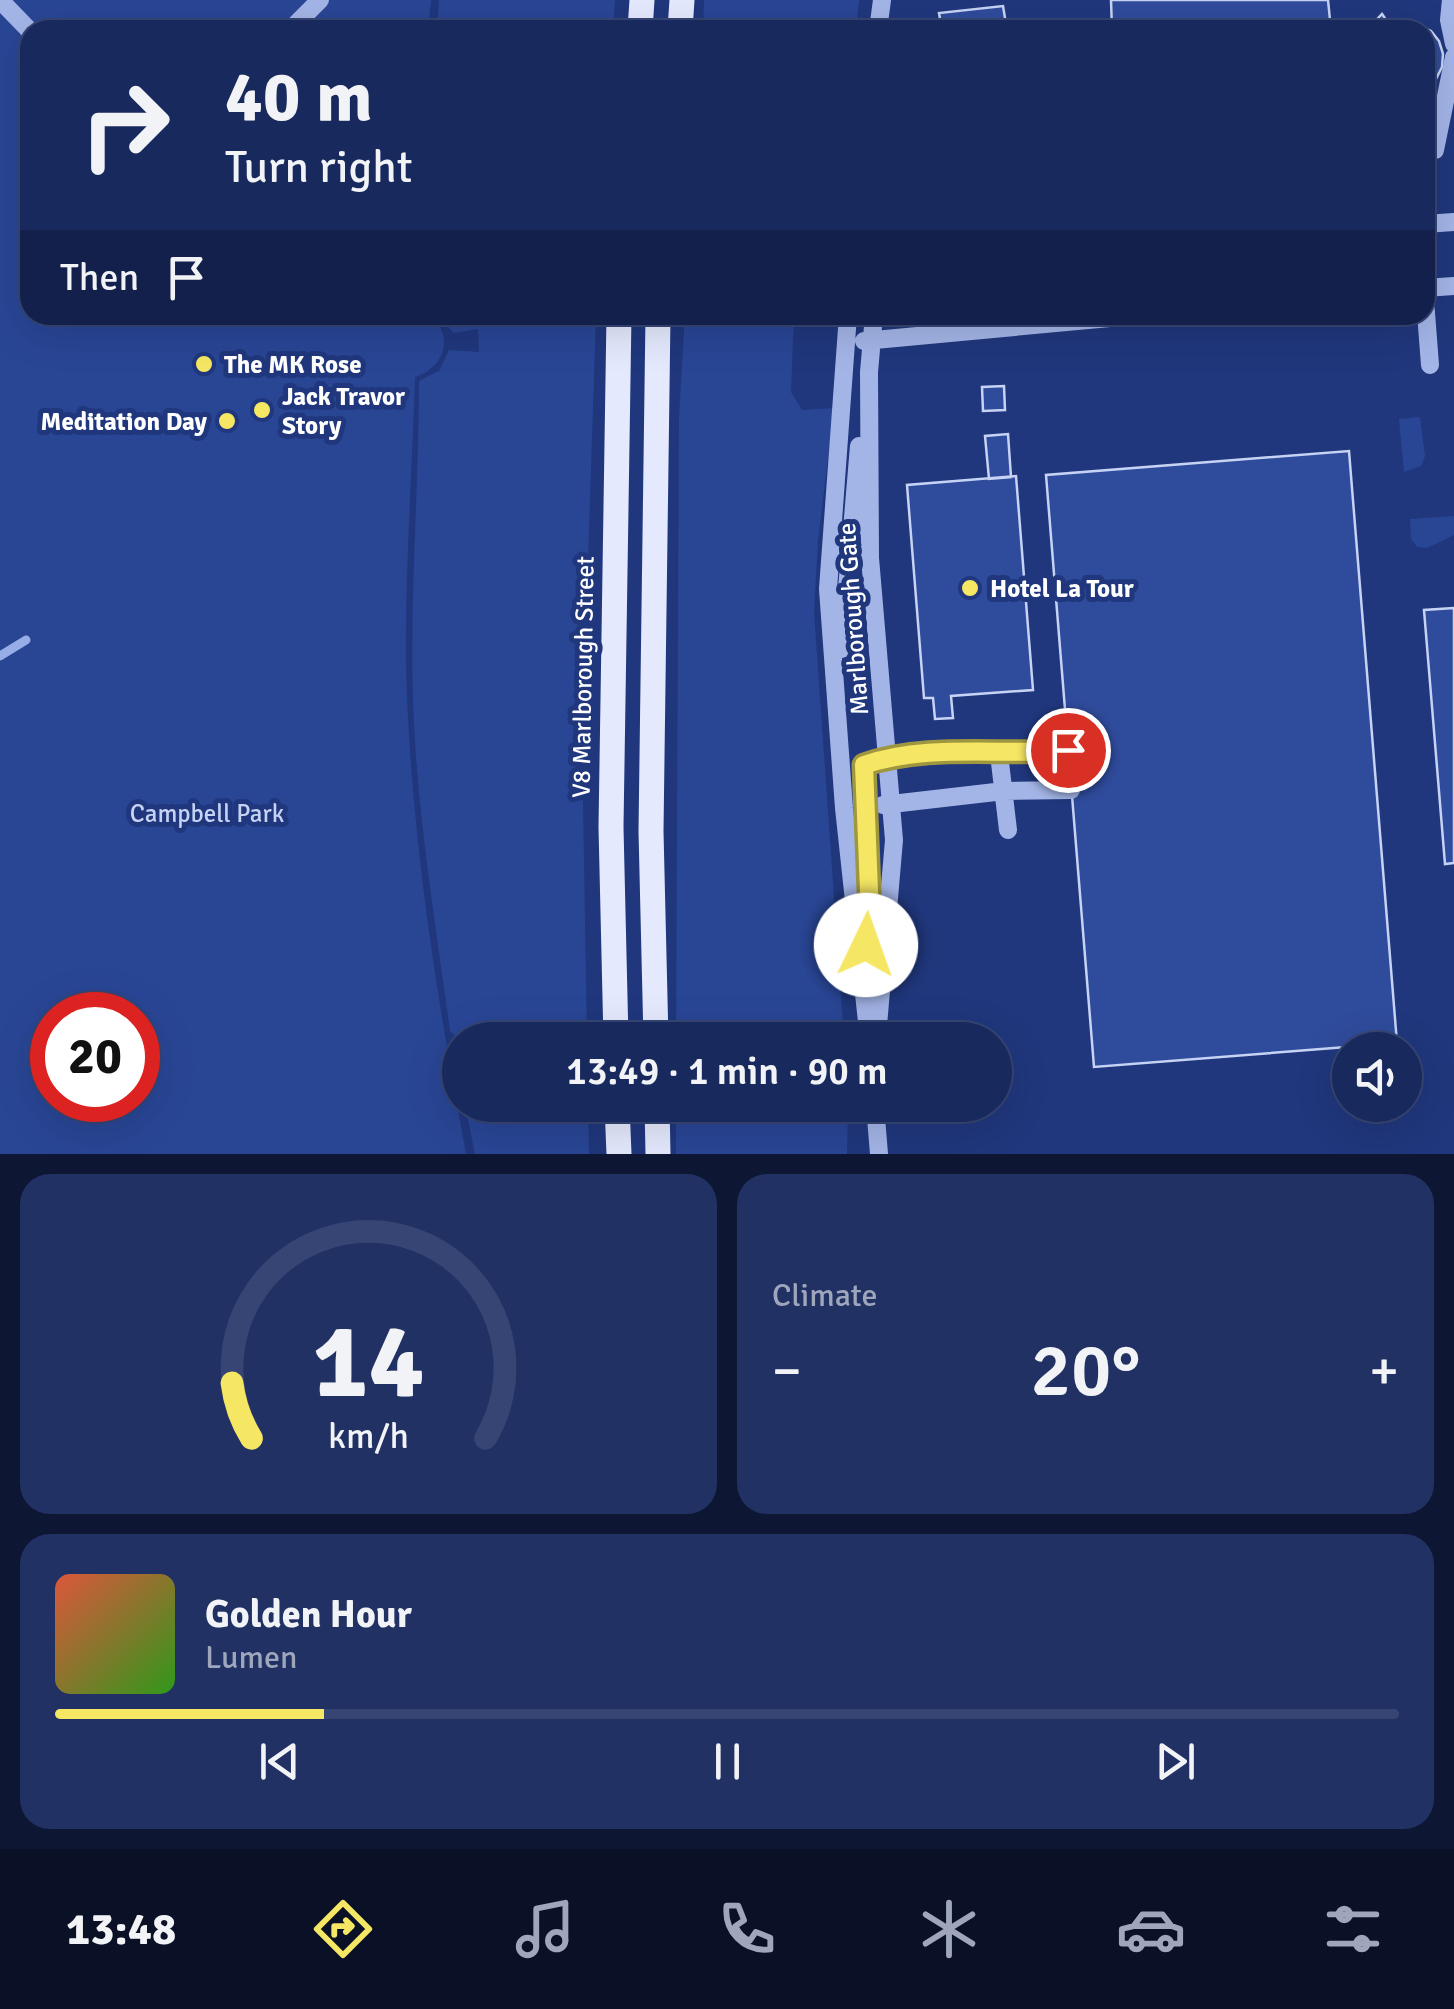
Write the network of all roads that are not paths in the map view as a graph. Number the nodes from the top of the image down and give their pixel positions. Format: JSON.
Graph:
{"nodes":[{"id":1,"x":0,"y":0,"type":"edge"},
{"id":2,"x":320,"y":0,"type":"edge"},
{"id":3,"x":1451,"y":0,"type":"edge"},
{"id":4,"x":300,"y":20,"type":"edge"},
{"id":5,"x":20,"y":21,"type":"edge"},
{"id":6,"x":1454,"y":44,"type":"edge"},
{"id":7,"x":1454,"y":57,"type":"edge"},
{"id":8,"x":1435,"y":135,"type":"edge"},
{"id":9,"x":619,"y":325,"type":"edge"},
{"id":10,"x":658,"y":325,"type":"edge"},
{"id":11,"x":848,"y":325,"type":"edge"},
{"id":12,"x":873,"y":325,"type":"edge"},
{"id":13,"x":1045,"y":325,"type":"edge"},
{"id":14,"x":1427,"y":325,"type":"edge"},
{"id":15,"x":872,"y":340,"type":"junction"},
{"id":16,"x":847,"y":342,"type":"junction"},
{"id":17,"x":1430,"y":365,"type":"dead end"},
{"id":18,"x":866,"y":403,"type":"junction"},
{"id":19,"x":837,"y":694,"type":"junction"},
{"id":20,"x":1068,"y":750,"type":"dead end"},
{"id":21,"x":999,"y":754,"type":"junction"},
{"id":22,"x":888,"y":757,"type":"junction"},
{"id":23,"x":1072,"y":790,"type":"dead end"},
{"id":24,"x":1004,"y":791,"type":"junction"},
{"id":25,"x":892,"y":804,"type":"junction"},
{"id":26,"x":865,"y":806,"type":"junction"},
{"id":27,"x":844,"y":808,"type":"junction"},
{"id":28,"x":1008,"y":830,"type":"dead end"},
{"id":29,"x":862,"y":974,"type":"junction"},
{"id":30,"x":615,"y":1022,"type":"edge"},
{"id":31,"x":656,"y":1022,"type":"edge"},
{"id":32,"x":870,"y":1022,"type":"edge"},
{"id":33,"x":875,"y":1022,"type":"edge"},
{"id":34,"x":618,"y":1122,"type":"edge"},
{"id":35,"x":657,"y":1122,"type":"edge"},
{"id":36,"x":876,"y":1122,"type":"edge"},
{"id":37,"x":619,"y":1154,"type":"edge"},
{"id":38,"x":658,"y":1154,"type":"edge"},
{"id":39,"x":879,"y":1154,"type":"edge"}],
"edges":[{"from":1,"to":5,"type":"street"},
{"from":2,"to":4,"type":"street"},
{"from":3,"to":6,"type":"street"},
{"from":7,"to":8,"type":"street"},
{"from":9,"to":30,"type":"main road","name":"V8 Marlborough Street"},
{"from":10,"to":31,"type":"main road"},
{"from":11,"to":16,"type":"street","name":"Marlborough Gate"},
{"from":12,"to":15,"type":"street","name":"Marlborough Gate"},
{"from":13,"to":15,"type":"street"},
{"from":14,"to":17,"type":"street"},
{"from":15,"to":16,"type":"street"},
{"from":15,"to":18,"type":"street","name":"Marlborough Gate"},
{"from":16,"to":19,"type":"street","name":"Marlborough Gate"},
{"from":18,"to":19,"type":"street","name":"Marlborough Gate"},
{"from":18,"to":22,"type":"street","name":"Marlborough Gate"},
{"from":19,"to":27,"type":"street","name":"Marlborough Gate"},
{"from":20,"to":21,"type":"street"},
{"from":21,"to":22,"type":"street"},
{"from":21,"to":24,"type":"street"},
{"from":22,"to":25,"type":"street","name":"Marlborough Gate"},
{"from":22,"to":26,"type":"street"},
{"from":23,"to":24,"type":"street"},
{"from":24,"to":25,"type":"street"},
{"from":24,"to":28,"type":"street"},
{"from":25,"to":26,"type":"street"},
{"from":25,"to":33,"type":"street","name":"Marlborough Gate"},
{"from":26,"to":27,"type":"street"},
{"from":26,"to":29,"type":"street"},
{"from":27,"to":29,"type":"street","name":"Marlborough Gate"},
{"from":29,"to":32,"type":"street","name":"Marlborough Gate"},
{"from":34,"to":37,"type":"main road"},
{"from":35,"to":38,"type":"main road"},
{"from":36,"to":39,"type":"street"}]}
